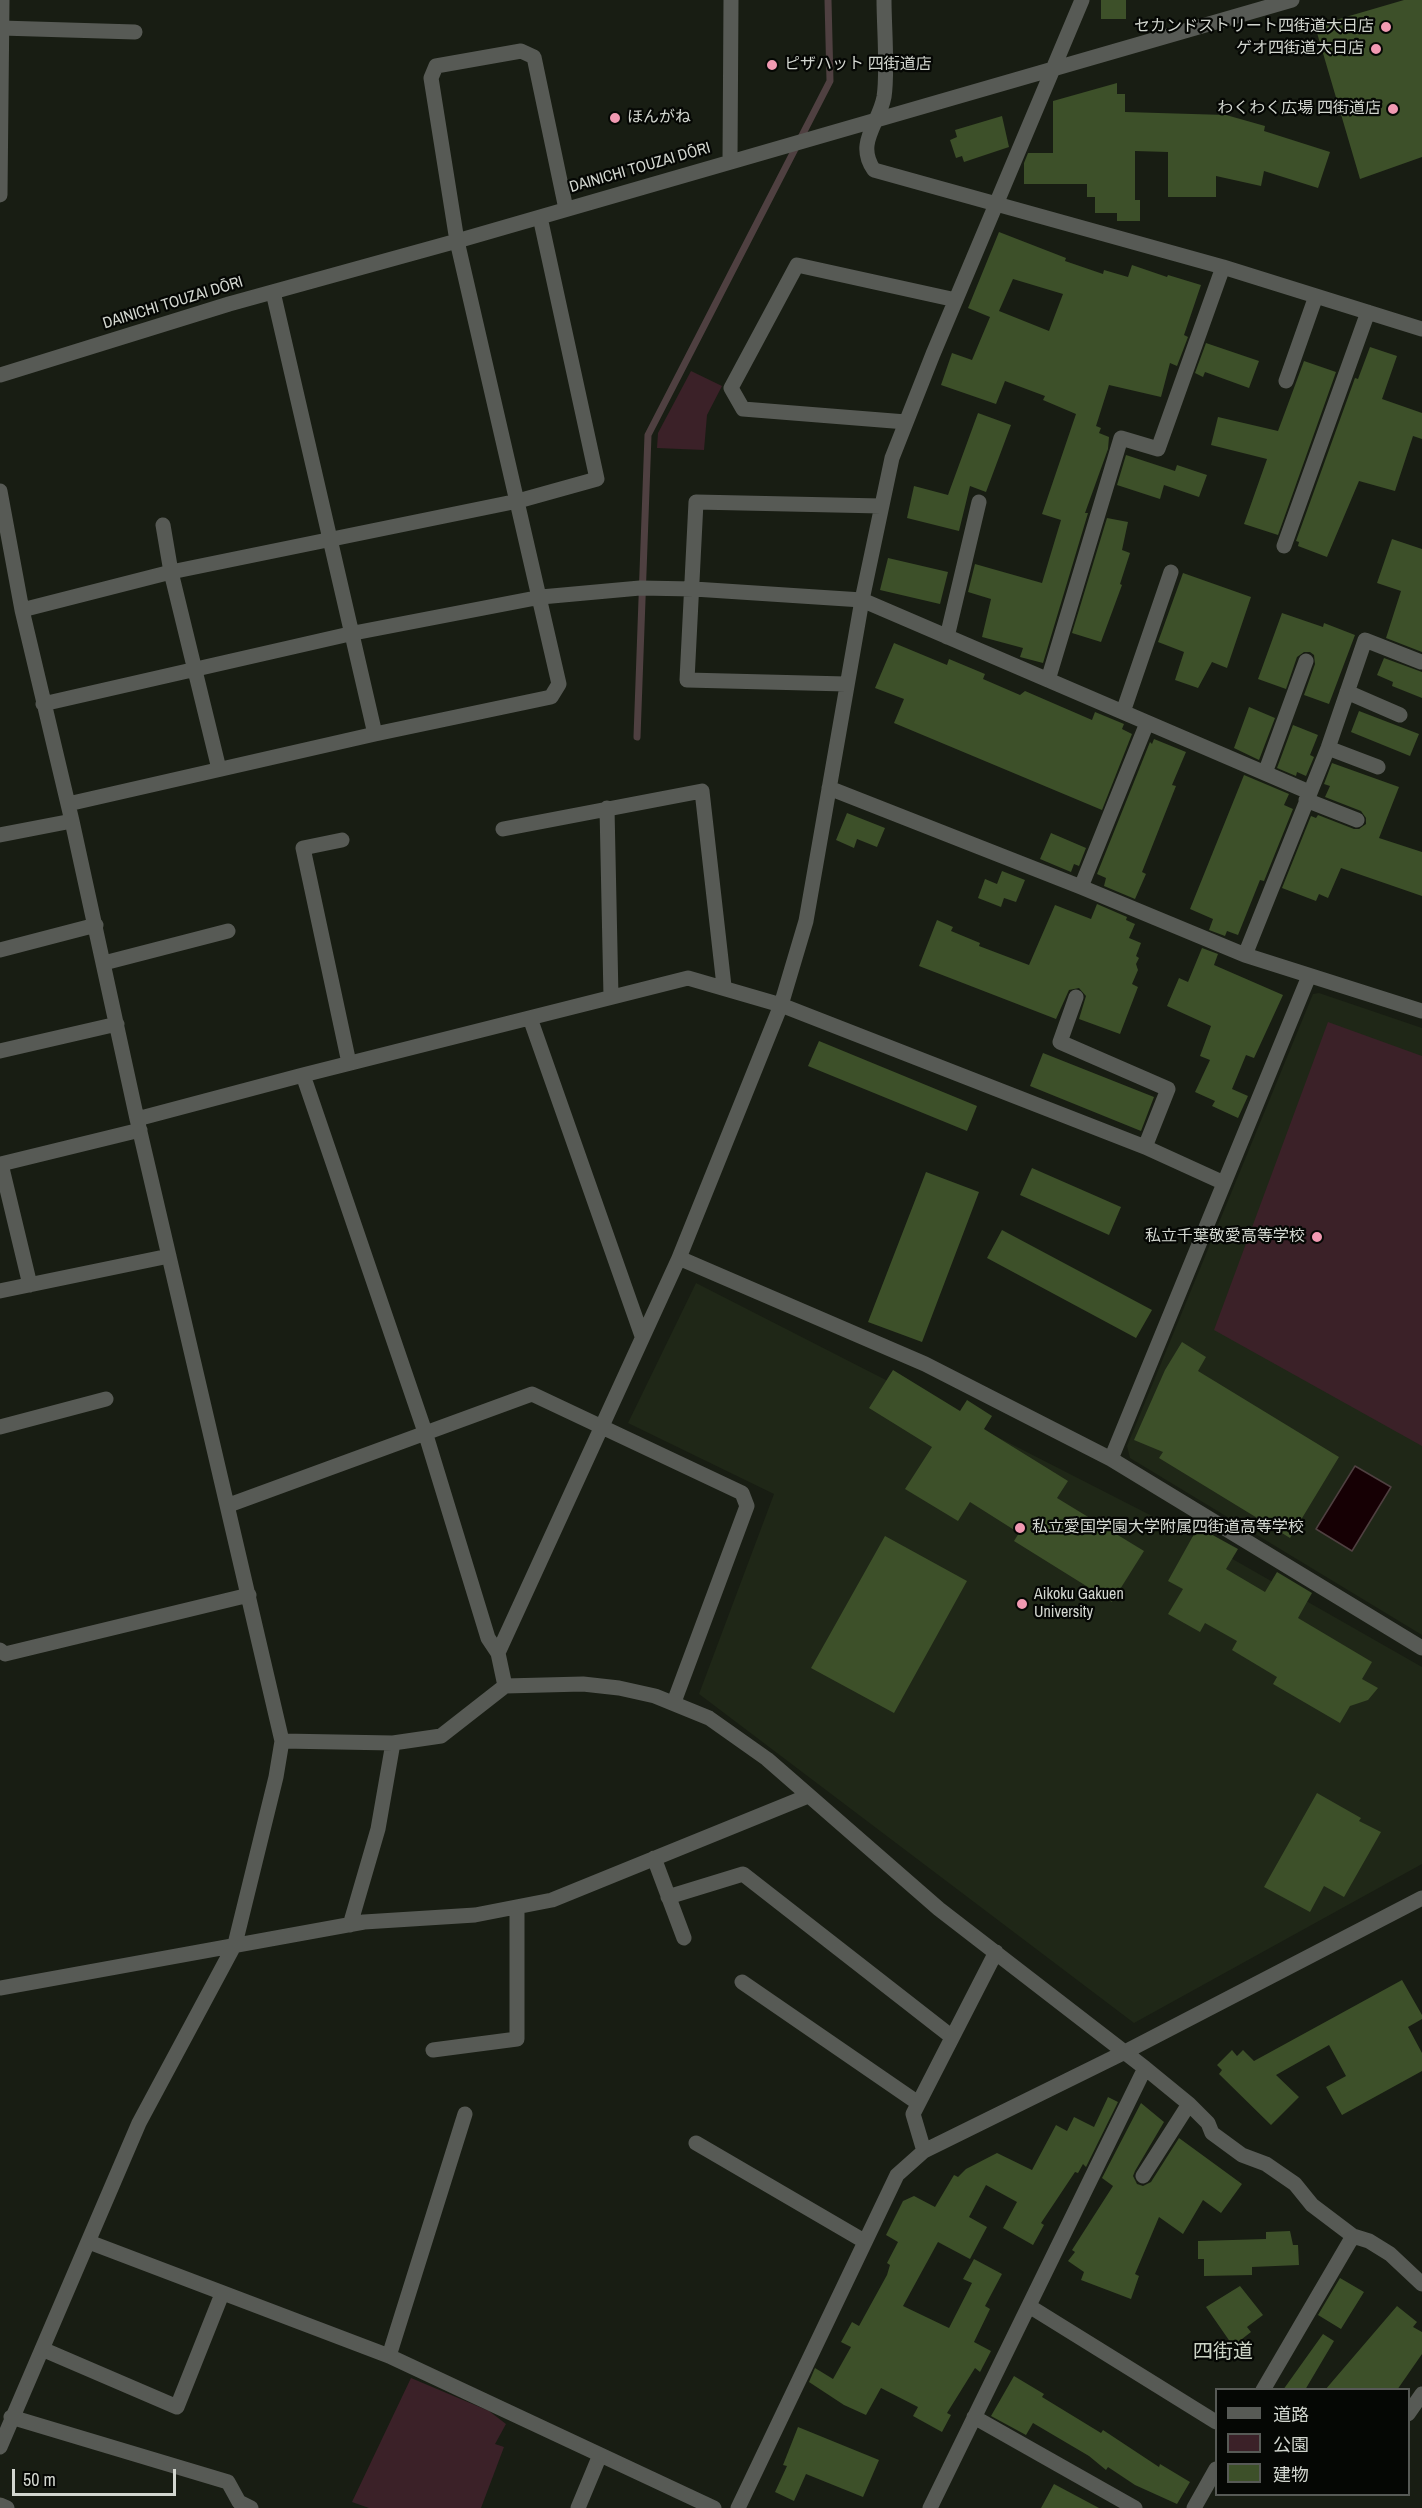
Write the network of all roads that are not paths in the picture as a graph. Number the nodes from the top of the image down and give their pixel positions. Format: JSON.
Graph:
{"nodes":[{"id":1,"x":2,"y":0,"type":"edge"},
{"id":2,"x":731,"y":0,"type":"edge"},
{"id":3,"x":884,"y":0,"type":"edge"},
{"id":4,"x":1082,"y":0,"type":"edge"},
{"id":5,"x":1292,"y":0,"type":"edge"},
{"id":6,"x":1,"y":28,"type":"edge"},
{"id":7,"x":135,"y":32,"type":"dead end"},
{"id":8,"x":1053,"y":70,"type":"junction"},
{"id":9,"x":875,"y":122,"type":"junction"},
{"id":10,"x":730,"y":161,"type":"junction"},
{"id":11,"x":0,"y":195,"type":"edge"},
{"id":12,"x":998,"y":204,"type":"junction"},
{"id":13,"x":566,"y":209,"type":"junction"},
{"id":14,"x":540,"y":217,"type":"junction"},
{"id":15,"x":457,"y":241,"type":"junction"},
{"id":16,"x":1223,"y":267,"type":"junction"},
{"id":17,"x":273,"y":292,"type":"junction"},
{"id":18,"x":1316,"y":296,"type":"junction"},
{"id":19,"x":956,"y":300,"type":"junction"},
{"id":20,"x":1368,"y":312,"type":"junction"},
{"id":21,"x":1422,"y":329,"type":"edge"},
{"id":22,"x":0,"y":375,"type":"edge"},
{"id":23,"x":1286,"y":381,"type":"dead end"},
{"id":24,"x":906,"y":422,"type":"junction"},
{"id":25,"x":0,"y":496,"type":"edge"},
{"id":26,"x":518,"y":501,"type":"junction"},
{"id":27,"x":980,"y":502,"type":"dead end"},
{"id":28,"x":881,"y":506,"type":"junction"},
{"id":29,"x":164,"y":525,"type":"dead end"},
{"id":30,"x":331,"y":539,"type":"junction"},
{"id":31,"x":1284,"y":546,"type":"dead end"},
{"id":32,"x":171,"y":572,"type":"junction"},
{"id":33,"x":1171,"y":572,"type":"dead end"},
{"id":34,"x":694,"y":589,"type":"junction"},
{"id":35,"x":541,"y":597,"type":"junction"},
{"id":36,"x":862,"y":600,"type":"junction"},
{"id":37,"x":22,"y":610,"type":"junction"},
{"id":38,"x":354,"y":633,"type":"junction"},
{"id":39,"x":947,"y":637,"type":"junction"},
{"id":40,"x":1306,"y":661,"type":"dead end"},
{"id":41,"x":1421,"y":662,"type":"edge"},
{"id":42,"x":195,"y":667,"type":"junction"},
{"id":43,"x":1048,"y":680,"type":"junction"},
{"id":44,"x":846,"y":684,"type":"junction"},
{"id":45,"x":1347,"y":692,"type":"junction"},
{"id":46,"x":44,"y":704,"type":"junction"},
{"id":47,"x":1123,"y":712,"type":"junction"},
{"id":48,"x":1400,"y":715,"type":"dead end"},
{"id":49,"x":1147,"y":723,"type":"junction"},
{"id":50,"x":375,"y":734,"type":"junction"},
{"id":51,"x":1328,"y":748,"type":"junction"},
{"id":52,"x":1378,"y":768,"type":"dead end"},
{"id":53,"x":219,"y":769,"type":"junction"},
{"id":54,"x":1264,"y":773,"type":"junction"},
{"id":55,"x":829,"y":788,"type":"junction"},
{"id":56,"x":1308,"y":796,"type":"junction"},
{"id":57,"x":68,"y":804,"type":"junction"},
{"id":58,"x":607,"y":808,"type":"junction"},
{"id":59,"x":1357,"y":820,"type":"dead end"},
{"id":60,"x":72,"y":821,"type":"junction"},
{"id":61,"x":503,"y":829,"type":"dead end"},
{"id":62,"x":0,"y":835,"type":"edge"},
{"id":63,"x":342,"y":840,"type":"dead end"},
{"id":64,"x":1081,"y":887,"type":"junction"},
{"id":65,"x":96,"y":925,"type":"junction"},
{"id":66,"x":228,"y":931,"type":"dead end"},
{"id":67,"x":0,"y":950,"type":"edge"},
{"id":68,"x":1245,"y":955,"type":"junction"},
{"id":69,"x":104,"y":963,"type":"junction"},
{"id":70,"x":1309,"y":976,"type":"junction"},
{"id":71,"x":724,"y":986,"type":"junction"},
{"id":72,"x":611,"y":997,"type":"junction"},
{"id":73,"x":1076,"y":997,"type":"dead end"},
{"id":74,"x":781,"y":1005,"type":"junction"},
{"id":75,"x":1422,"y":1011,"type":"edge"},
{"id":76,"x":530,"y":1018,"type":"junction"},
{"id":77,"x":117,"y":1024,"type":"junction"},
{"id":78,"x":0,"y":1051,"type":"edge"},
{"id":79,"x":349,"y":1063,"type":"junction"},
{"id":80,"x":303,"y":1075,"type":"junction"},
{"id":81,"x":138,"y":1125,"type":"junction"},
{"id":82,"x":1145,"y":1147,"type":"junction"},
{"id":83,"x":1224,"y":1183,"type":"junction"},
{"id":84,"x":169,"y":1256,"type":"junction"},
{"id":85,"x":679,"y":1258,"type":"junction"},
{"id":86,"x":30,"y":1285,"type":"junction"},
{"id":87,"x":0,"y":1291,"type":"edge"},
{"id":88,"x":642,"y":1336,"type":"junction"},
{"id":89,"x":106,"y":1399,"type":"dead end"},
{"id":90,"x":602,"y":1426,"type":"junction"},
{"id":91,"x":0,"y":1427,"type":"edge"},
{"id":92,"x":425,"y":1432,"type":"junction"},
{"id":93,"x":1111,"y":1459,"type":"junction"},
{"id":94,"x":229,"y":1505,"type":"junction"},
{"id":95,"x":249,"y":1595,"type":"junction"},
{"id":96,"x":1422,"y":1648,"type":"edge"},
{"id":97,"x":0,"y":1650,"type":"edge"},
{"id":98,"x":498,"y":1653,"type":"junction"},
{"id":99,"x":505,"y":1686,"type":"junction"},
{"id":100,"x":674,"y":1702,"type":"junction"},
{"id":101,"x":282,"y":1741,"type":"junction"},
{"id":102,"x":393,"y":1743,"type":"junction"},
{"id":103,"x":808,"y":1796,"type":"junction"},
{"id":104,"x":654,"y":1858,"type":"junction"},
{"id":105,"x":668,"y":1897,"type":"junction"},
{"id":106,"x":1422,"y":1898,"type":"edge"},
{"id":107,"x":517,"y":1906,"type":"junction"},
{"id":108,"x":350,"y":1925,"type":"junction"},
{"id":109,"x":684,"y":1938,"type":"dead end"},
{"id":110,"x":235,"y":1944,"type":"junction"},
{"id":111,"x":996,"y":1952,"type":"junction"},
{"id":112,"x":742,"y":1982,"type":"dead end"},
{"id":113,"x":0,"y":1988,"type":"edge"},
{"id":114,"x":952,"y":2037,"type":"junction"},
{"id":115,"x":433,"y":2050,"type":"dead end"},
{"id":116,"x":1125,"y":2052,"type":"junction"},
{"id":117,"x":1145,"y":2068,"type":"junction"},
{"id":118,"x":918,"y":2103,"type":"junction"},
{"id":119,"x":1189,"y":2104,"type":"junction"},
{"id":120,"x":465,"y":2114,"type":"dead end"},
{"id":121,"x":696,"y":2143,"type":"dead end"},
{"id":122,"x":924,"y":2151,"type":"junction"},
{"id":123,"x":1143,"y":2176,"type":"dead end"},
{"id":124,"x":1353,"y":2236,"type":"junction"},
{"id":125,"x":864,"y":2241,"type":"junction"},
{"id":126,"x":89,"y":2242,"type":"junction"},
{"id":127,"x":1422,"y":2284,"type":"edge"},
{"id":128,"x":222,"y":2294,"type":"junction"},
{"id":129,"x":1029,"y":2306,"type":"junction"},
{"id":130,"x":42,"y":2349,"type":"junction"},
{"id":131,"x":389,"y":2356,"type":"junction"},
{"id":132,"x":1264,"y":2388,"type":"edge"},
{"id":133,"x":1422,"y":2394,"type":"edge"},
{"id":134,"x":1410,"y":2411,"type":"edge"},
{"id":135,"x":11,"y":2417,"type":"junction"},
{"id":136,"x":974,"y":2417,"type":"junction"},
{"id":137,"x":1215,"y":2421,"type":"edge"},
{"id":138,"x":1,"y":2441,"type":"edge"},
{"id":139,"x":600,"y":2455,"type":"junction"},
{"id":140,"x":1215,"y":2471,"type":"edge"},
{"id":141,"x":0,"y":2505,"type":"edge"},
{"id":142,"x":242,"y":2506,"type":"edge"},
{"id":143,"x":7,"y":2508,"type":"edge"},
{"id":144,"x":578,"y":2508,"type":"edge"},
{"id":145,"x":714,"y":2508,"type":"edge"},
{"id":146,"x":738,"y":2508,"type":"edge"},
{"id":147,"x":930,"y":2508,"type":"edge"},
{"id":148,"x":1135,"y":2508,"type":"edge"},
{"id":149,"x":1194,"y":2508,"type":"edge"}],
"edges":[{"from":1,"to":6,"type":"street"},
{"from":2,"to":10,"type":"street"},
{"from":3,"to":9,"type":"street"},
{"from":4,"to":8,"type":"street"},
{"from":5,"to":8,"type":"street","name":"DAINICHI TOUZAI DŌRI"},
{"from":6,"to":7,"type":"street"},
{"from":6,"to":11,"type":"street"},
{"from":8,"to":9,"type":"street","name":"DAINICHI TOUZAI DŌRI"},
{"from":8,"to":12,"type":"street"},
{"from":9,"to":10,"type":"street","name":"DAINICHI TOUZAI DŌRI"},
{"from":9,"to":12,"type":"street"},
{"from":10,"to":13,"type":"street","name":"DAINICHI TOUZAI DŌRI"},
{"from":12,"to":16,"type":"street"},
{"from":12,"to":19,"type":"street"},
{"from":13,"to":14,"type":"street","name":"DAINICHI TOUZAI DŌRI"},
{"from":13,"to":15,"type":"street"},
{"from":14,"to":15,"type":"street","name":"DAINICHI TOUZAI DŌRI"},
{"from":14,"to":26,"type":"street"},
{"from":15,"to":17,"type":"street","name":"DAINICHI TOUZAI DŌRI"},
{"from":15,"to":26,"type":"street"},
{"from":16,"to":18,"type":"street"},
{"from":16,"to":43,"type":"street"},
{"from":17,"to":22,"type":"street","name":"DAINICHI TOUZAI DŌRI"},
{"from":17,"to":30,"type":"street"},
{"from":18,"to":20,"type":"street"},
{"from":18,"to":23,"type":"street"},
{"from":19,"to":24,"type":"street"},
{"from":19,"to":24,"type":"street"},
{"from":20,"to":21,"type":"street"},
{"from":20,"to":31,"type":"street"},
{"from":24,"to":28,"type":"street"},
{"from":25,"to":37,"type":"street"},
{"from":26,"to":30,"type":"street"},
{"from":26,"to":35,"type":"street"},
{"from":27,"to":39,"type":"street"},
{"from":28,"to":34,"type":"street"},
{"from":28,"to":36,"type":"street"},
{"from":29,"to":32,"type":"street"},
{"from":30,"to":32,"type":"street"},
{"from":30,"to":38,"type":"street"},
{"from":32,"to":37,"type":"street"},
{"from":32,"to":42,"type":"street"},
{"from":33,"to":47,"type":"street"},
{"from":34,"to":35,"type":"street"},
{"from":34,"to":36,"type":"street"},
{"from":34,"to":44,"type":"street"},
{"from":35,"to":38,"type":"street"},
{"from":35,"to":50,"type":"street"},
{"from":36,"to":39,"type":"street"},
{"from":36,"to":44,"type":"street"},
{"from":37,"to":46,"type":"street"},
{"from":38,"to":42,"type":"street"},
{"from":38,"to":50,"type":"street"},
{"from":39,"to":43,"type":"street"},
{"from":40,"to":54,"type":"street"},
{"from":41,"to":45,"type":"street"},
{"from":42,"to":46,"type":"street"},
{"from":42,"to":53,"type":"street"},
{"from":43,"to":47,"type":"street"},
{"from":44,"to":55,"type":"street"},
{"from":45,"to":48,"type":"street"},
{"from":45,"to":51,"type":"street"},
{"from":46,"to":57,"type":"street"},
{"from":47,"to":49,"type":"street"},
{"from":49,"to":54,"type":"street"},
{"from":49,"to":64,"type":"street"},
{"from":50,"to":53,"type":"street"},
{"from":51,"to":52,"type":"street"},
{"from":51,"to":56,"type":"street"},
{"from":53,"to":57,"type":"street"},
{"from":54,"to":56,"type":"street"},
{"from":55,"to":64,"type":"street"},
{"from":55,"to":74,"type":"street"},
{"from":56,"to":59,"type":"street"},
{"from":56,"to":68,"type":"street"},
{"from":57,"to":60,"type":"street"},
{"from":58,"to":61,"type":"street"},
{"from":58,"to":71,"type":"street"},
{"from":58,"to":72,"type":"street"},
{"from":60,"to":62,"type":"street"},
{"from":60,"to":65,"type":"street"},
{"from":63,"to":79,"type":"street"},
{"from":64,"to":68,"type":"street"},
{"from":65,"to":67,"type":"street"},
{"from":65,"to":69,"type":"street"},
{"from":66,"to":69,"type":"street"},
{"from":68,"to":70,"type":"street"},
{"from":69,"to":77,"type":"street"},
{"from":70,"to":75,"type":"street"},
{"from":70,"to":83,"type":"street"},
{"from":71,"to":72,"type":"street"},
{"from":71,"to":74,"type":"street"},
{"from":72,"to":76,"type":"street"},
{"from":73,"to":82,"type":"street"},
{"from":74,"to":82,"type":"street"},
{"from":74,"to":85,"type":"street"},
{"from":76,"to":79,"type":"street"},
{"from":76,"to":88,"type":"street"},
{"from":77,"to":78,"type":"street"},
{"from":77,"to":81,"type":"street"},
{"from":79,"to":80,"type":"street"},
{"from":80,"to":81,"type":"street"},
{"from":80,"to":92,"type":"street"},
{"from":81,"to":84,"type":"street"},
{"from":81,"to":86,"type":"street"},
{"from":82,"to":83,"type":"street"},
{"from":83,"to":93,"type":"street"},
{"from":84,"to":86,"type":"street"},
{"from":84,"to":94,"type":"street"},
{"from":85,"to":88,"type":"street"},
{"from":85,"to":93,"type":"street"},
{"from":86,"to":87,"type":"street"},
{"from":88,"to":90,"type":"street"},
{"from":89,"to":91,"type":"street"},
{"from":90,"to":92,"type":"street"},
{"from":90,"to":98,"type":"street"},
{"from":90,"to":100,"type":"street"},
{"from":92,"to":94,"type":"street"},
{"from":92,"to":98,"type":"street"},
{"from":93,"to":96,"type":"street"},
{"from":94,"to":95,"type":"street"},
{"from":95,"to":97,"type":"street"},
{"from":95,"to":101,"type":"street"},
{"from":98,"to":99,"type":"street"},
{"from":99,"to":100,"type":"street"},
{"from":99,"to":102,"type":"street"},
{"from":100,"to":103,"type":"street"},
{"from":101,"to":102,"type":"street"},
{"from":101,"to":110,"type":"street"},
{"from":102,"to":108,"type":"street"},
{"from":103,"to":104,"type":"street"},
{"from":103,"to":111,"type":"street"},
{"from":104,"to":105,"type":"street"},
{"from":104,"to":107,"type":"street"},
{"from":105,"to":109,"type":"street"},
{"from":105,"to":114,"type":"street"},
{"from":106,"to":116,"type":"street"},
{"from":107,"to":108,"type":"street"},
{"from":107,"to":115,"type":"street"},
{"from":108,"to":110,"type":"street"},
{"from":110,"to":113,"type":"street"},
{"from":110,"to":126,"type":"street"},
{"from":111,"to":114,"type":"street"},
{"from":111,"to":116,"type":"street"},
{"from":112,"to":118,"type":"street"},
{"from":114,"to":118,"type":"street"},
{"from":116,"to":117,"type":"street"},
{"from":116,"to":122,"type":"street"},
{"from":117,"to":119,"type":"street"},
{"from":117,"to":129,"type":"street"},
{"from":118,"to":122,"type":"street"},
{"from":119,"to":123,"type":"street"},
{"from":119,"to":124,"type":"street"},
{"from":120,"to":131,"type":"street"},
{"from":121,"to":125,"type":"street"},
{"from":122,"to":125,"type":"street"},
{"from":124,"to":127,"type":"street"},
{"from":124,"to":132,"type":"street"},
{"from":125,"to":146,"type":"street"},
{"from":126,"to":128,"type":"street"},
{"from":126,"to":130,"type":"street"},
{"from":128,"to":130,"type":"street"},
{"from":128,"to":131,"type":"street"},
{"from":129,"to":136,"type":"street"},
{"from":129,"to":137,"type":"street"},
{"from":130,"to":135,"type":"street"},
{"from":131,"to":139,"type":"street"},
{"from":133,"to":134,"type":"street"},
{"from":135,"to":138,"type":"street"},
{"from":135,"to":142,"type":"street"},
{"from":136,"to":147,"type":"street"},
{"from":136,"to":148,"type":"street"},
{"from":139,"to":144,"type":"street"},
{"from":139,"to":145,"type":"street"},
{"from":140,"to":149,"type":"street"},
{"from":141,"to":143,"type":"street"}]}
